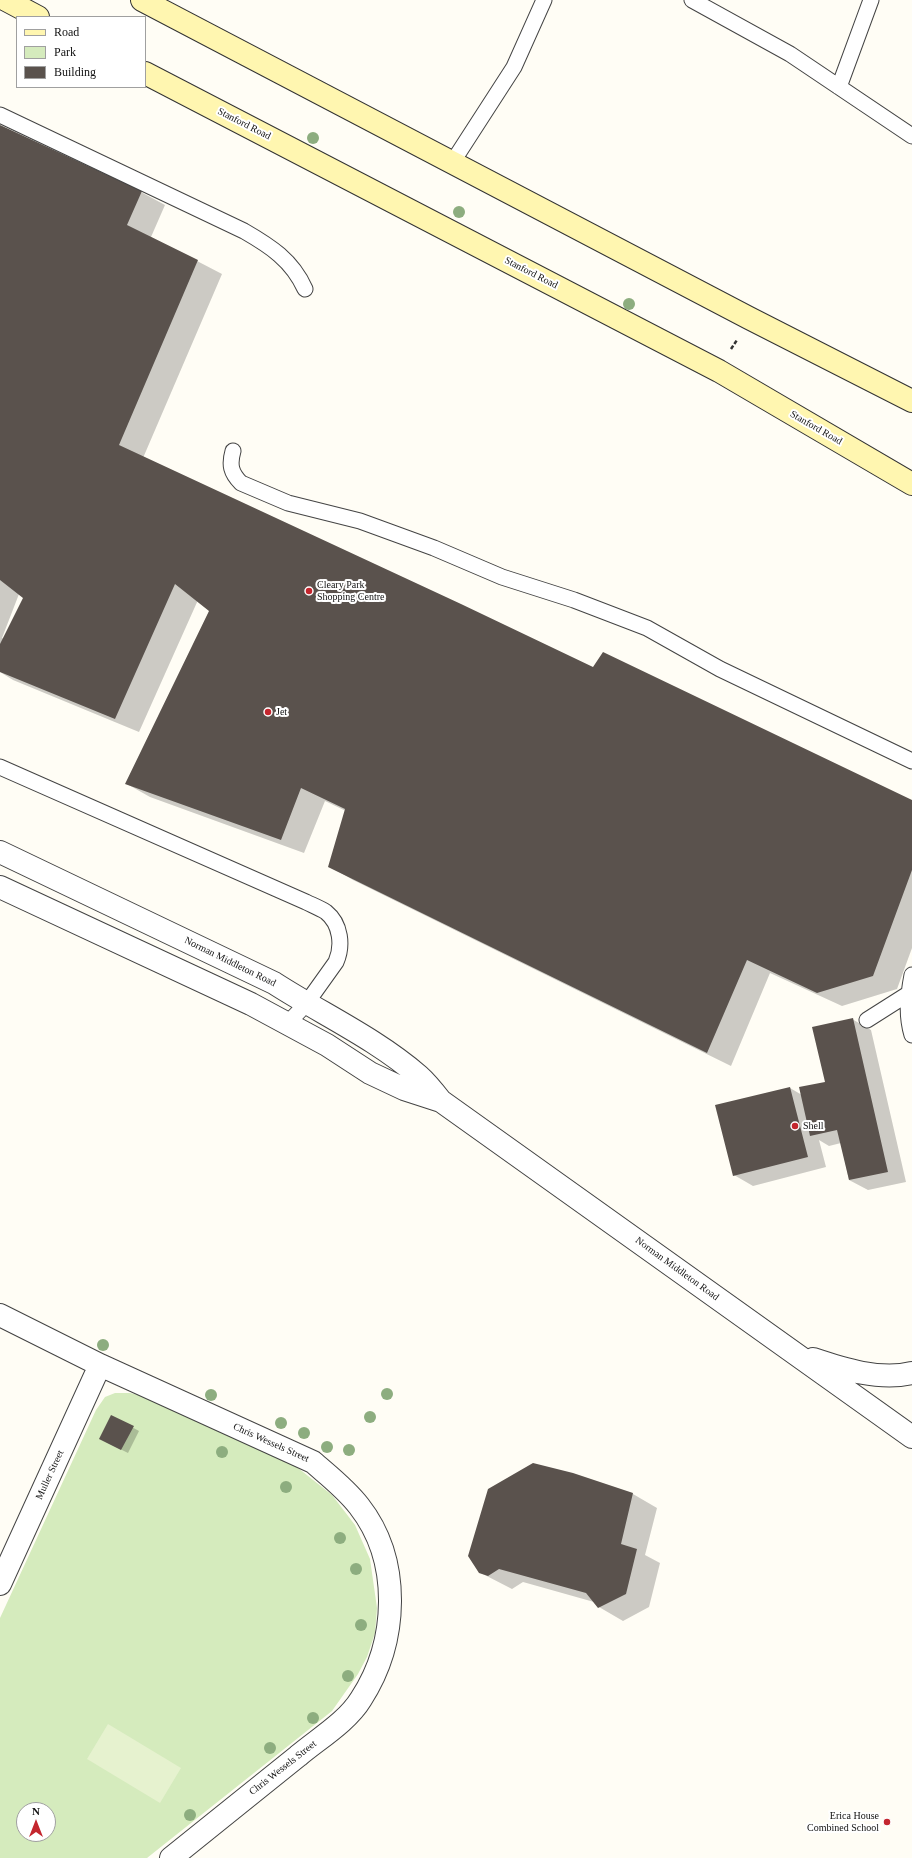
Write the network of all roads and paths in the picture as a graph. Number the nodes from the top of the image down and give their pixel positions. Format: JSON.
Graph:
{"nodes":[{"id":1,"x":6,"y":0,"type":"edge"},
{"id":2,"x":142,"y":0,"type":"edge"},
{"id":3,"x":544,"y":0,"type":"edge"},
{"id":4,"x":692,"y":0,"type":"edge"},
{"id":5,"x":871,"y":0,"type":"edge"},
{"id":6,"x":36,"y":16,"type":"edge"},
{"id":7,"x":146,"y":73,"type":"edge"},
{"id":8,"x":839,"y":87,"type":"junction"},
{"id":9,"x":0,"y":115,"type":"edge"},
{"id":10,"x":912,"y":136,"type":"edge"},
{"id":11,"x":452,"y":163,"type":"junction"},
{"id":12,"x":305,"y":289,"type":"dead end"},
{"id":13,"x":749,"y":318,"type":"junction"},
{"id":14,"x":719,"y":371,"type":"junction"},
{"id":15,"x":912,"y":401,"type":"edge"},
{"id":16,"x":233,"y":451,"type":"dead end"},
{"id":17,"x":912,"y":484,"type":"edge"},
{"id":18,"x":912,"y":761,"type":"edge"},
{"id":19,"x":0,"y":767,"type":"edge"},
{"id":20,"x":0,"y":852,"type":"edge"},
{"id":21,"x":0,"y":886,"type":"edge"},
{"id":22,"x":912,"y":975,"type":"edge"},
{"id":23,"x":908,"y":994,"type":"junction"},
{"id":24,"x":306,"y":1004,"type":"junction"},
{"id":25,"x":867,"y":1020,"type":"dead end"},
{"id":26,"x":288,"y":1023,"type":"junction"},
{"id":27,"x":912,"y":1036,"type":"edge"},
{"id":28,"x":441,"y":1101,"type":"junction"},
{"id":29,"x":0,"y":1315,"type":"edge"},
{"id":30,"x":795,"y":1353,"type":"junction"},
{"id":31,"x":100,"y":1366,"type":"junction"},
{"id":32,"x":912,"y":1373,"type":"edge"},
{"id":33,"x":912,"y":1437,"type":"edge"},
{"id":34,"x":0,"y":1584,"type":"edge"},
{"id":35,"x":171,"y":1858,"type":"edge"}],
"edges":[{"from":1,"to":6,"type":"main road"},
{"from":2,"to":11,"type":"main road"},
{"from":3,"to":11,"type":"lane"},
{"from":4,"to":8,"type":"lane"},
{"from":5,"to":8,"type":"lane"},
{"from":7,"to":14,"type":"main road","name":"Stanford Road"},
{"from":8,"to":10,"type":"lane"},
{"from":9,"to":12,"type":"lane"},
{"from":11,"to":13,"type":"main road"},
{"from":13,"to":14,"type":"path"},
{"from":13,"to":15,"type":"main road"},
{"from":14,"to":17,"type":"main road","name":"Stanford Road"},
{"from":16,"to":18,"type":"lane"},
{"from":19,"to":24,"type":"lane"},
{"from":20,"to":24,"type":"street","name":"Norman Middleton Road"},
{"from":21,"to":26,"type":"street","name":"Norman Middleton Road"},
{"from":22,"to":23,"type":"lane"},
{"from":23,"to":25,"type":"lane"},
{"from":23,"to":27,"type":"lane"},
{"from":24,"to":26,"type":"lane"},
{"from":24,"to":28,"type":"street","name":"Norman Middleton Road"},
{"from":26,"to":28,"type":"street","name":"Norman Middleton Road"},
{"from":28,"to":30,"type":"street","name":"Norman Middleton Road"},
{"from":29,"to":31,"type":"street","name":"Chris Wessels Street"},
{"from":30,"to":32,"type":"street"},
{"from":30,"to":33,"type":"street","name":"Norman Middleton Road"},
{"from":31,"to":34,"type":"street","name":"Muller Street"},
{"from":31,"to":35,"type":"street","name":"Chris Wessels Street"}]}
